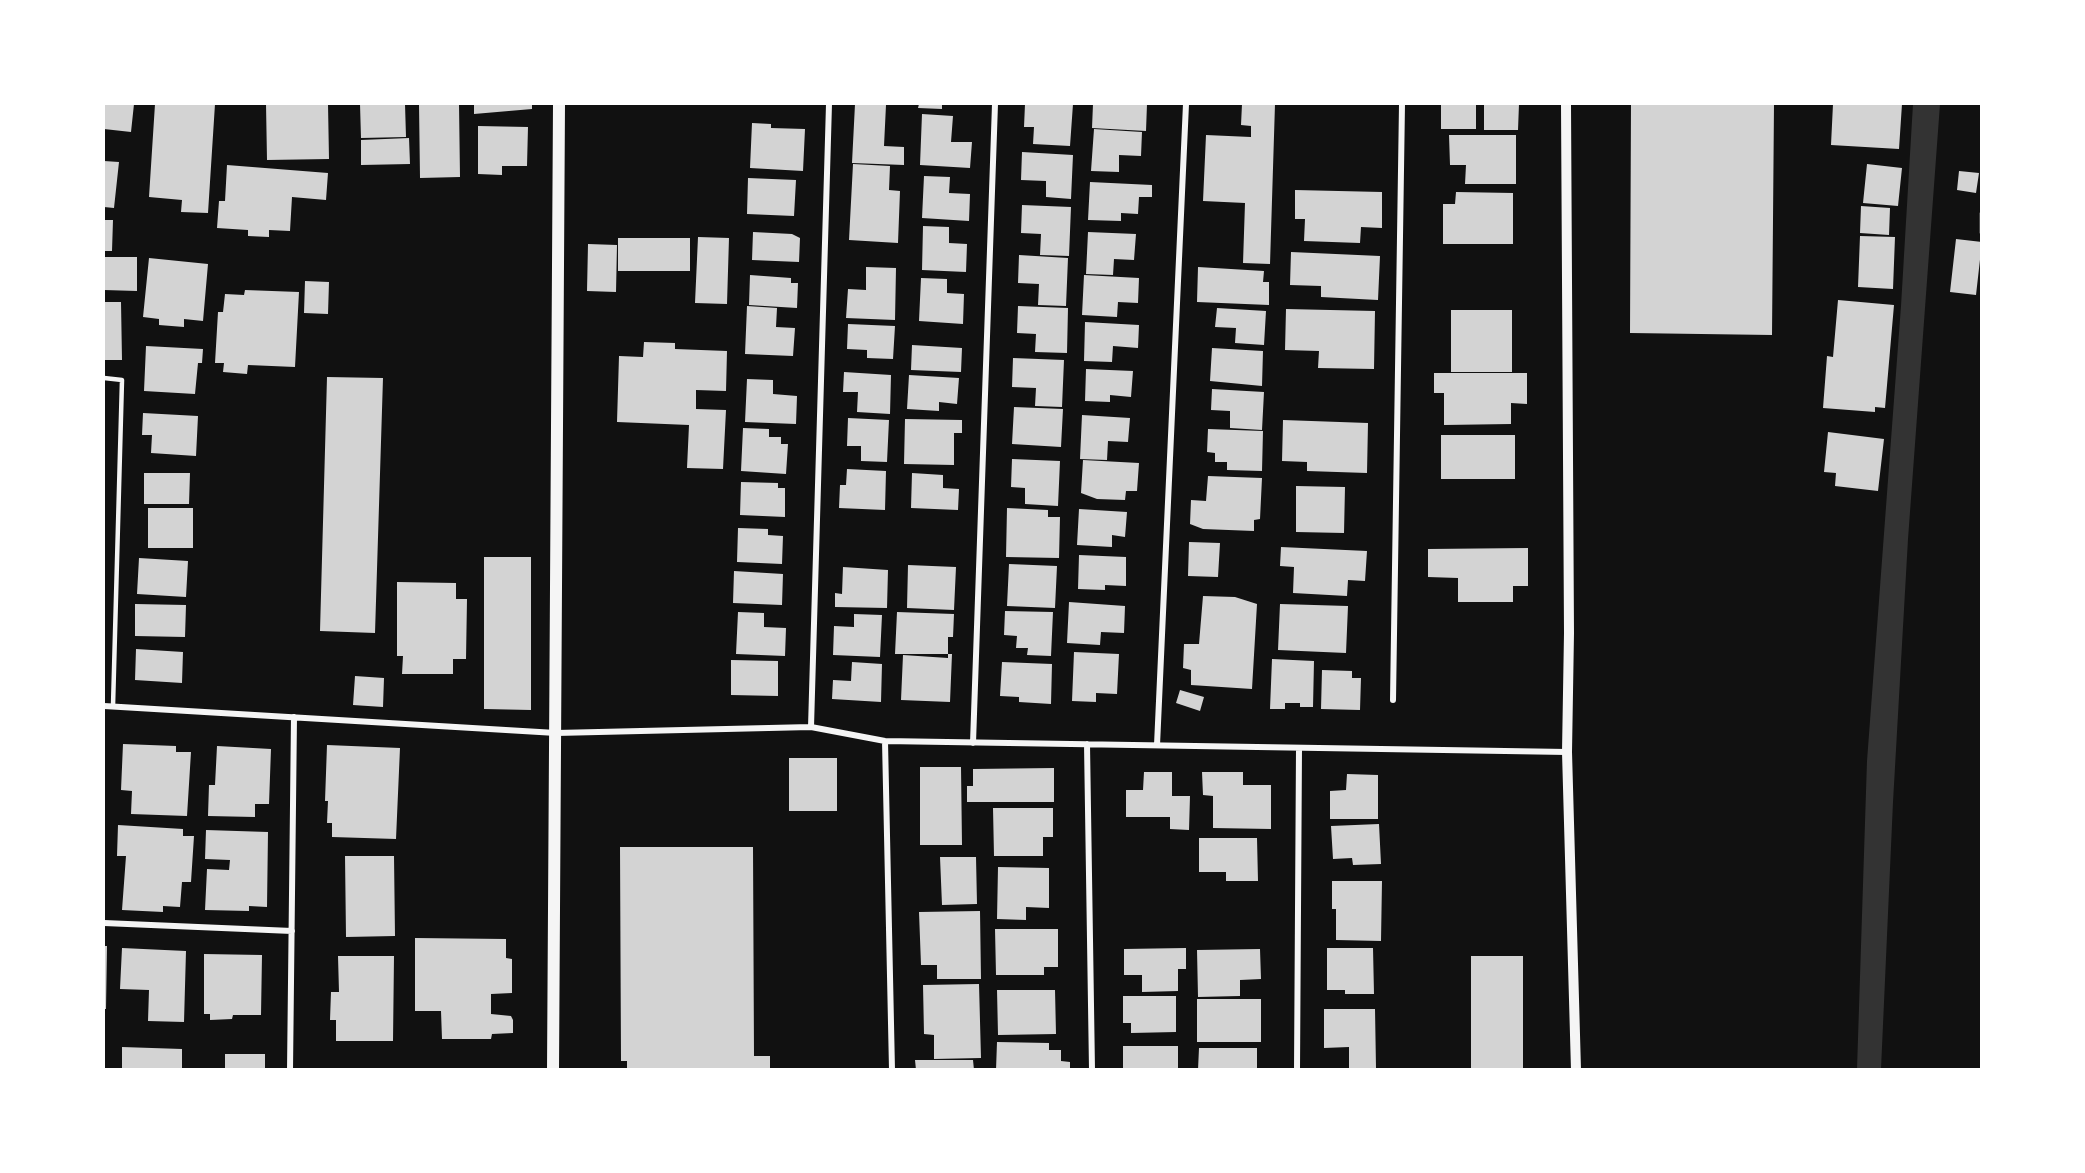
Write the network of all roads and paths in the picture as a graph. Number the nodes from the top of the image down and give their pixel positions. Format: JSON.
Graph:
{"nodes":[{"id":1,"x":559,"y":104,"type":"edge"},
{"id":2,"x":829,"y":104,"type":"edge"},
{"id":3,"x":995,"y":104,"type":"edge"},
{"id":4,"x":1186,"y":104,"type":"edge"},
{"id":5,"x":1402,"y":104,"type":"edge"},
{"id":6,"x":1566,"y":104,"type":"edge"},
{"id":7,"x":1982,"y":213,"type":"edge"},
{"id":8,"x":1982,"y":233,"type":"edge"},
{"id":9,"x":104,"y":378,"type":"edge"},
{"id":10,"x":1393,"y":700,"type":"dead end"},
{"id":11,"x":104,"y":705,"type":"edge"},
{"id":12,"x":113,"y":706,"type":"junction"},
{"id":13,"x":294,"y":717,"type":"junction"},
{"id":14,"x":811,"y":727,"type":"junction"},
{"id":15,"x":556,"y":733,"type":"junction"},
{"id":16,"x":885,"y":741,"type":"junction"},
{"id":17,"x":973,"y":743,"type":"junction"},
{"id":18,"x":1088,"y":744,"type":"junction"},
{"id":19,"x":1157,"y":746,"type":"junction"},
{"id":20,"x":1299,"y":748,"type":"junction"},
{"id":21,"x":1567,"y":752,"type":"junction"},
{"id":22,"x":104,"y":923,"type":"edge"},
{"id":23,"x":292,"y":931,"type":"junction"},
{"id":24,"x":290,"y":1070,"type":"edge"},
{"id":25,"x":553,"y":1070,"type":"edge"},
{"id":26,"x":892,"y":1070,"type":"edge"},
{"id":27,"x":1092,"y":1070,"type":"edge"},
{"id":28,"x":1297,"y":1070,"type":"edge"},
{"id":29,"x":1576,"y":1070,"type":"edge"}],
"edges":[{"from":1,"to":15,"type":"main road"},
{"from":2,"to":14,"type":"street"},
{"from":3,"to":17,"type":"street"},
{"from":4,"to":19,"type":"street"},
{"from":5,"to":10,"type":"street"},
{"from":6,"to":21,"type":"street"},
{"from":7,"to":8,"type":"lane"},
{"from":9,"to":12,"type":"lane"},
{"from":11,"to":12,"type":"street"},
{"from":12,"to":13,"type":"street"},
{"from":13,"to":15,"type":"street"},
{"from":13,"to":23,"type":"street"},
{"from":14,"to":15,"type":"street"},
{"from":14,"to":16,"type":"street"},
{"from":15,"to":25,"type":"main road"},
{"from":16,"to":17,"type":"street"},
{"from":16,"to":26,"type":"street"},
{"from":17,"to":18,"type":"street"},
{"from":18,"to":19,"type":"street"},
{"from":18,"to":27,"type":"street"},
{"from":19,"to":20,"type":"street"},
{"from":20,"to":21,"type":"street"},
{"from":20,"to":28,"type":"street"},
{"from":21,"to":29,"type":"street"},
{"from":22,"to":23,"type":"street"},
{"from":23,"to":24,"type":"street"}]}
